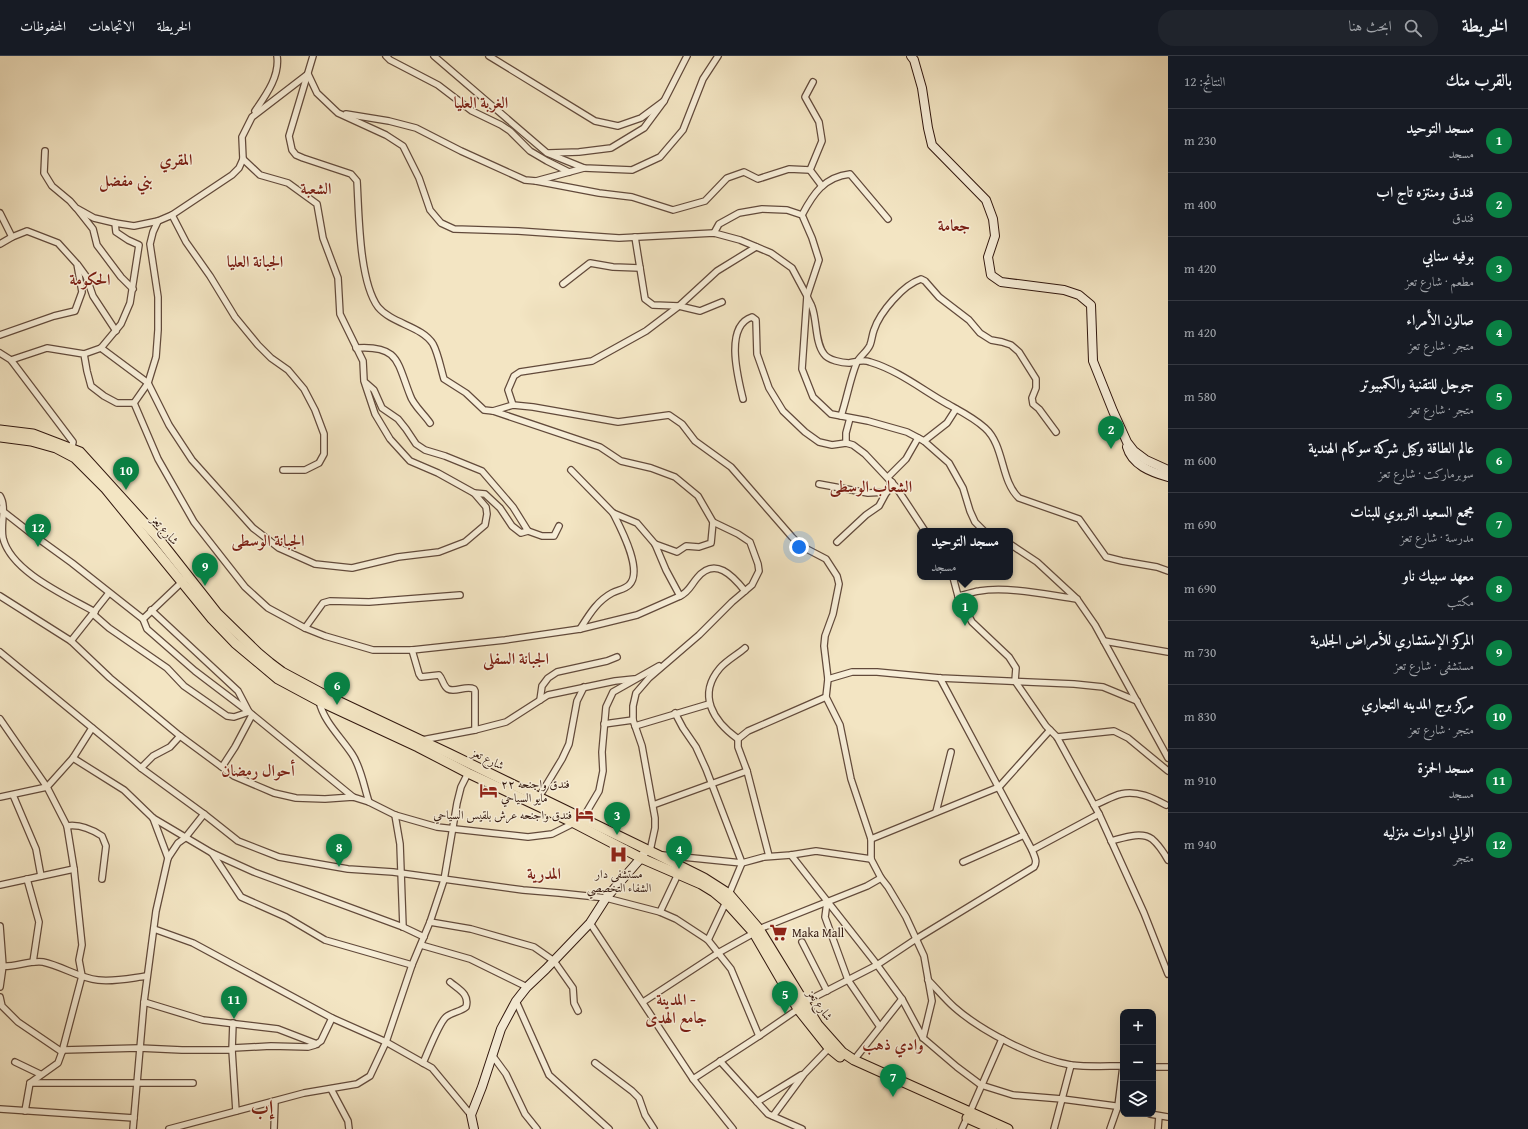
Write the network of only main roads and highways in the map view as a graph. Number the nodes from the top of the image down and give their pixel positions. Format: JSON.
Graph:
{"nodes":[{"id":1,"x":911,"y":56,"type":"edge"},
{"id":2,"x":0,"y":430,"type":"edge"},
{"id":3,"x":0,"y":437,"type":"edge"},
{"id":4,"x":1127,"y":442,"type":"junction"},
{"id":5,"x":71,"y":452,"type":"junction"},
{"id":6,"x":1168,"y":470,"type":"edge"},
{"id":7,"x":1168,"y":477,"type":"edge"},
{"id":8,"x":420,"y":744,"type":"junction"},
{"id":9,"x":648,"y":853,"type":"junction"},
{"id":10,"x":728,"y":898,"type":"junction"},
{"id":11,"x":831,"y":1045,"type":"junction"},
{"id":12,"x":968,"y":1115,"type":"junction"},
{"id":13,"x":474,"y":1129,"type":"edge"},
{"id":14,"x":992,"y":1129,"type":"edge"},
{"id":15,"x":1008,"y":1129,"type":"edge"}],
"edges":[{"from":1,"to":4,"type":"main road"},
{"from":2,"to":5,"type":"main road","name":"شارع تعز"},
{"from":3,"to":5,"type":"main road","name":"شارع تعز"},
{"from":4,"to":6,"type":"main road"},
{"from":4,"to":7,"type":"main road"},
{"from":5,"to":8,"type":"main road","name":"شارع تعز"},
{"from":8,"to":9,"type":"main road","name":"شارع تعز"},
{"from":8,"to":9,"type":"main road","name":"شارع تعز"},
{"from":9,"to":10,"type":"main road","name":"شارع تعز"},
{"from":9,"to":10,"type":"main road","name":"شارع تعز"},
{"from":9,"to":13,"type":"main road"},
{"from":10,"to":11,"type":"main road","name":"شارع تعز"},
{"from":11,"to":12,"type":"main road","name":"شارع تعز"},
{"from":11,"to":12,"type":"main road","name":"شارع تعز"},
{"from":12,"to":14,"type":"main road","name":"شارع تعز"},
{"from":12,"to":15,"type":"main road","name":"شارع تعز"}]}
